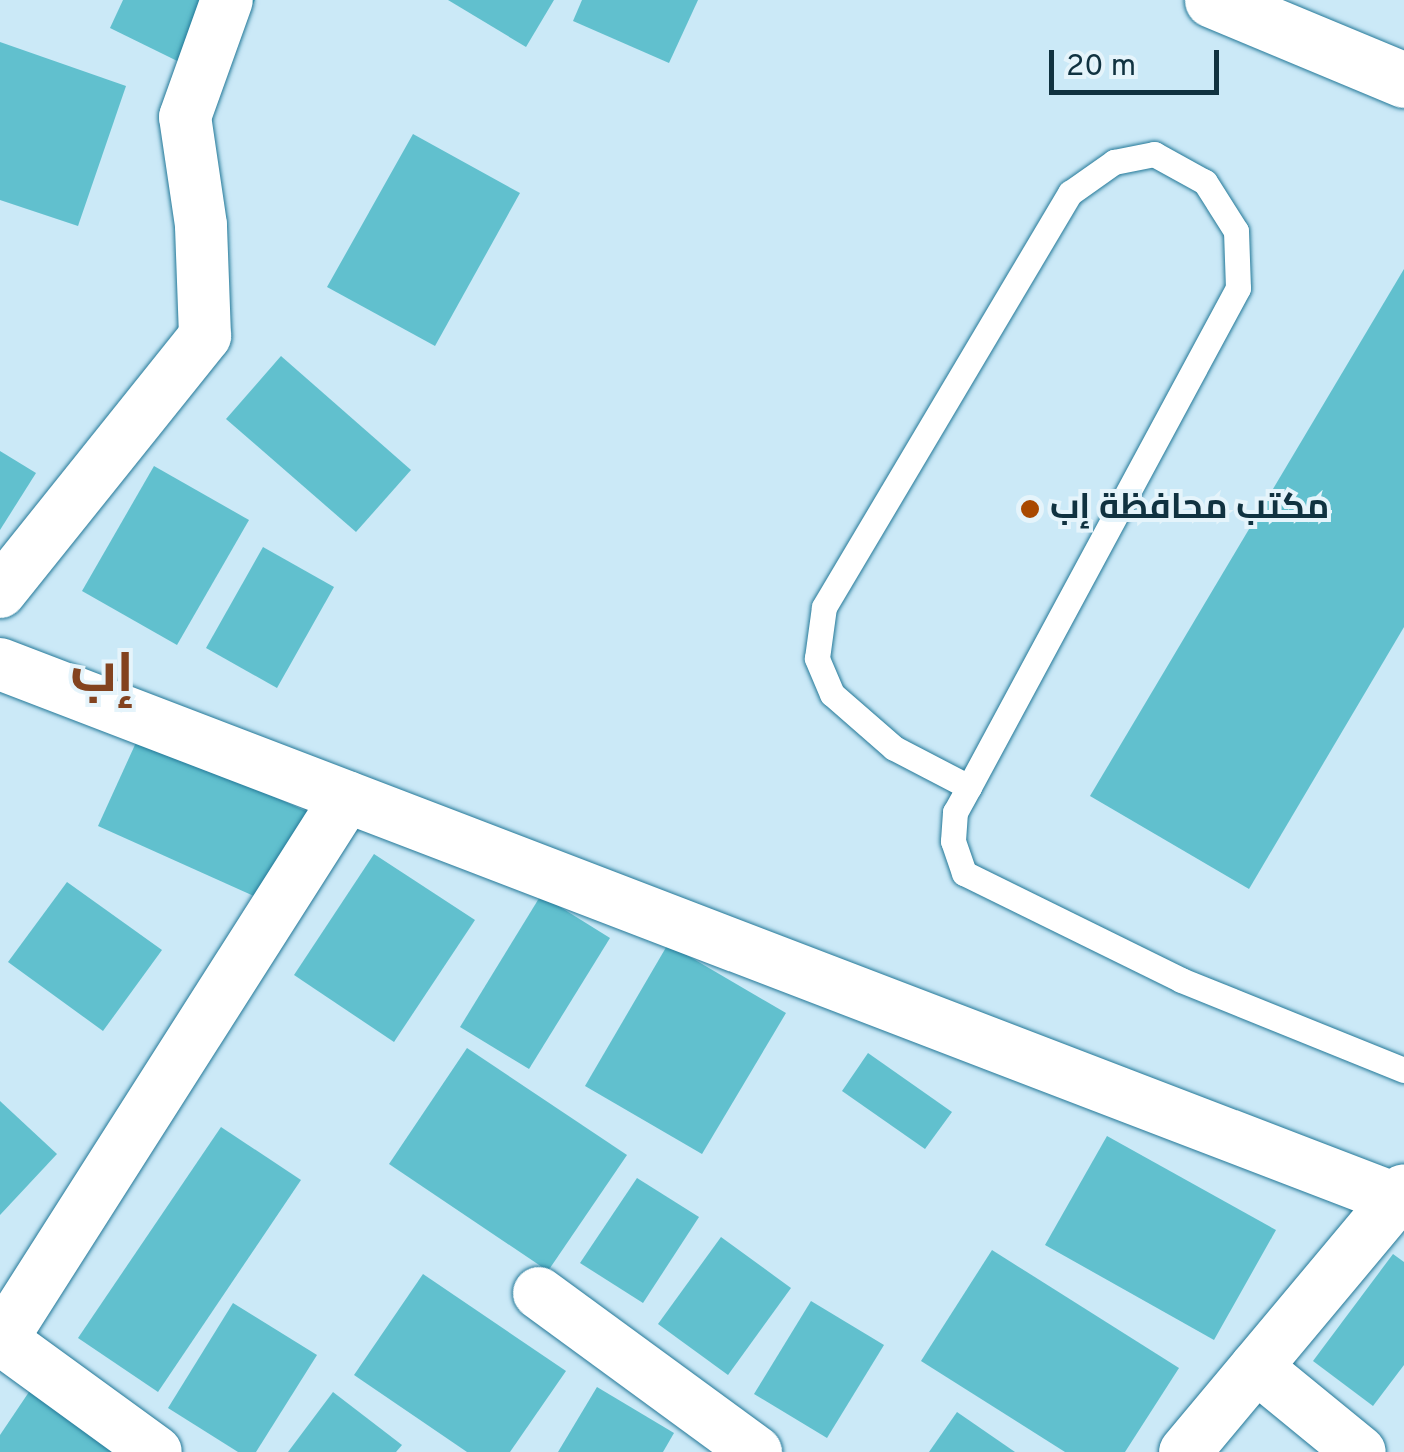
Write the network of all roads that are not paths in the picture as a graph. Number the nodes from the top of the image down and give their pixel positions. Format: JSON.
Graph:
{"nodes":[{"id":1,"x":227,"y":0,"type":"edge"},
{"id":2,"x":1212,"y":0,"type":"edge"},
{"id":3,"x":1404,"y":80,"type":"edge"},
{"id":4,"x":0,"y":592,"type":"edge"},
{"id":5,"x":0,"y":664,"type":"edge"},
{"id":6,"x":968,"y":786,"type":"junction"},
{"id":7,"x":347,"y":797,"type":"junction"},
{"id":8,"x":1404,"y":1070,"type":"edge"},
{"id":9,"x":1402,"y":1197,"type":"edge"},
{"id":10,"x":539,"y":1293,"type":"dead end"},
{"id":11,"x":1,"y":1341,"type":"edge"},
{"id":12,"x":1256,"y":1366,"type":"junction"},
{"id":13,"x":156,"y":1452,"type":"edge"},
{"id":14,"x":756,"y":1452,"type":"edge"},
{"id":15,"x":1184,"y":1452,"type":"edge"},
{"id":16,"x":1360,"y":1452,"type":"edge"}],
"edges":[{"from":1,"to":4,"type":"street"},
{"from":2,"to":3,"type":"main road"},
{"from":5,"to":7,"type":"street"},
{"from":6,"to":6,"type":"lane"},
{"from":6,"to":8,"type":"lane"},
{"from":7,"to":9,"type":"street"},
{"from":7,"to":11,"type":"street"},
{"from":9,"to":12,"type":"street"},
{"from":10,"to":14,"type":"street"},
{"from":11,"to":13,"type":"street"},
{"from":12,"to":15,"type":"street"},
{"from":12,"to":16,"type":"street"}]}
